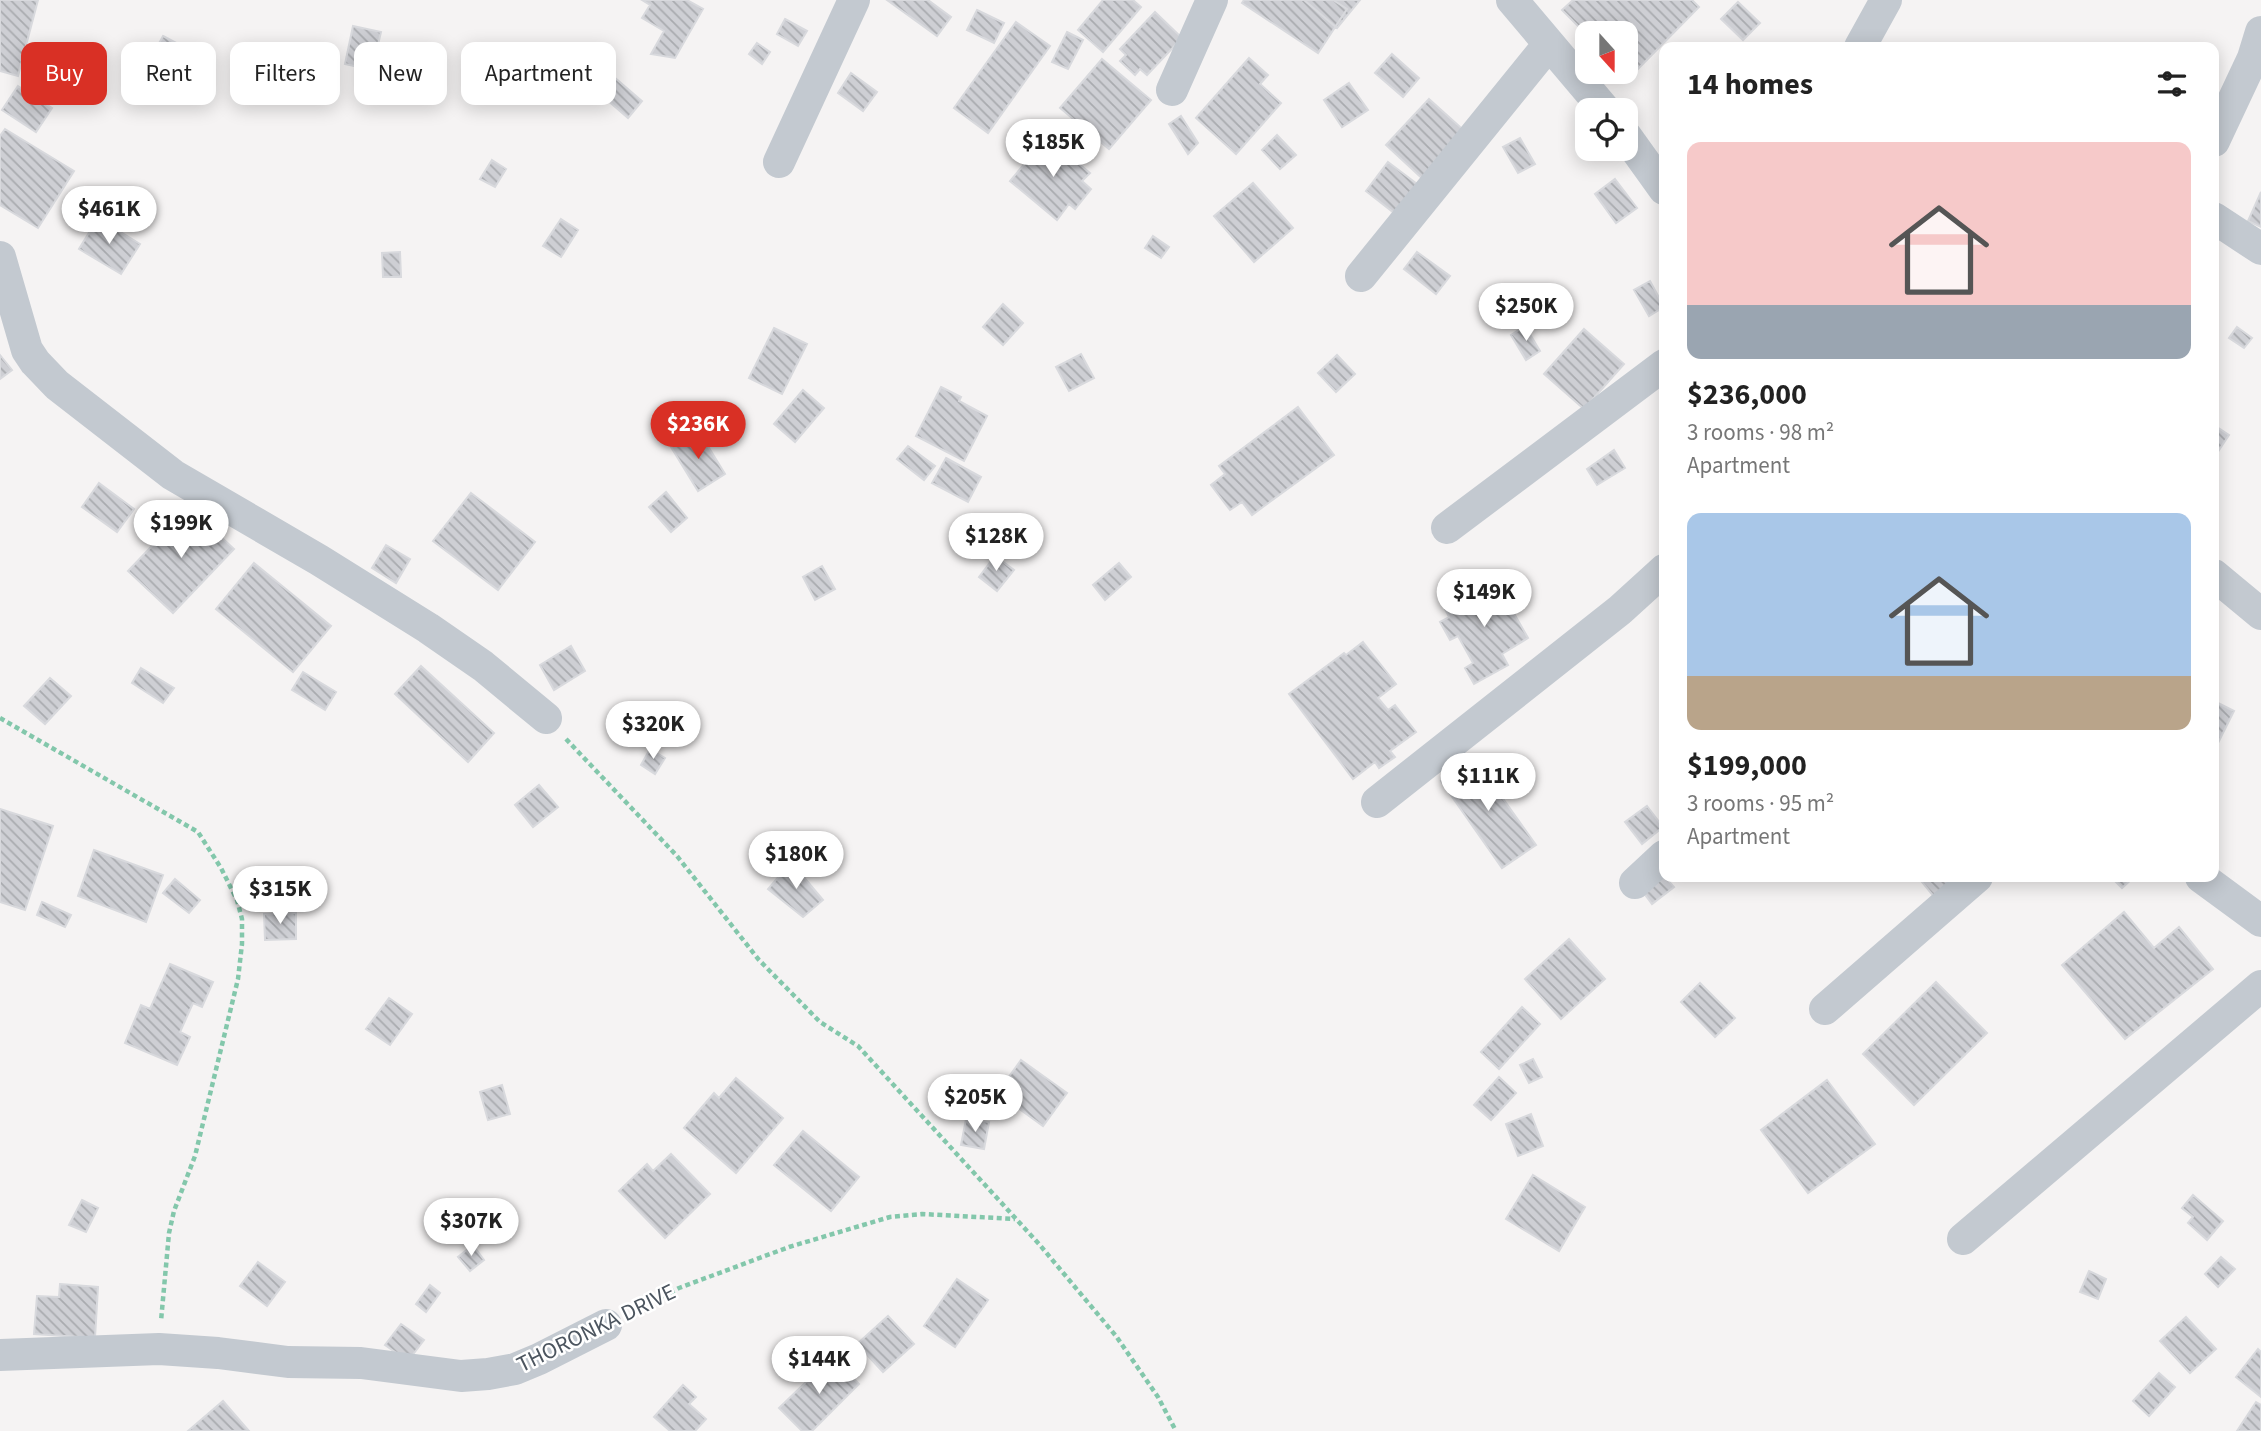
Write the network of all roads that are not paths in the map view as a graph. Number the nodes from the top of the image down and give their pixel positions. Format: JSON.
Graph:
{"nodes":[{"id":1,"x":854,"y":0,"type":"edge"},
{"id":2,"x":1213,"y":0,"type":"edge"},
{"id":3,"x":1886,"y":0,"type":"edge"},
{"id":4,"x":1518,"y":2,"type":"edge"},
{"id":5,"x":1863,"y":42,"type":"edge"},
{"id":6,"x":1549,"y":44,"type":"junction"},
{"id":7,"x":2258,"y":51,"type":"edge"},
{"id":8,"x":1172,"y":90,"type":"dead end"},
{"id":9,"x":1595,"y":98,"type":"edge"},
{"id":10,"x":2219,"y":131,"type":"edge"},
{"id":11,"x":1638,"y":153,"type":"edge"},
{"id":12,"x":779,"y":162,"type":"dead end"},
{"id":13,"x":1659,"y":182,"type":"edge"},
{"id":14,"x":2219,"y":221,"type":"edge"},
{"id":15,"x":2261,"y":249,"type":"edge"},
{"id":16,"x":0,"y":257,"type":"edge"},
{"id":17,"x":1361,"y":276,"type":"dead end"},
{"id":18,"x":1659,"y":369,"type":"edge"},
{"id":19,"x":1447,"y":528,"type":"dead end"},
{"id":20,"x":1659,"y":575,"type":"edge"},
{"id":21,"x":2219,"y":579,"type":"edge"},
{"id":22,"x":2261,"y":614,"type":"edge"},
{"id":23,"x":546,"y":718,"type":"road end"},
{"id":24,"x":1377,"y":802,"type":"dead end"},
{"id":25,"x":1659,"y":861,"type":"edge"},
{"id":26,"x":1971,"y":882,"type":"edge"},
{"id":27,"x":2208,"y":882,"type":"edge"},
{"id":28,"x":1635,"y":883,"type":"dead end"},
{"id":29,"x":2261,"y":921,"type":"edge"},
{"id":30,"x":2261,"y":986,"type":"edge"},
{"id":31,"x":1825,"y":1009,"type":"dead end"},
{"id":32,"x":1964,"y":1239,"type":"dead end"},
{"id":33,"x":606,"y":1325,"type":"road end"},
{"id":34,"x":0,"y":1356,"type":"edge"}],
"edges":[{"from":1,"to":12,"type":"street"},
{"from":2,"to":8,"type":"street"},
{"from":3,"to":5,"type":"street"},
{"from":4,"to":6,"type":"street"},
{"from":6,"to":9,"type":"street"},
{"from":6,"to":17,"type":"street"},
{"from":7,"to":10,"type":"street"},
{"from":11,"to":13,"type":"street"},
{"from":14,"to":15,"type":"street"},
{"from":16,"to":23,"type":"street"},
{"from":18,"to":19,"type":"street"},
{"from":20,"to":24,"type":"street"},
{"from":21,"to":22,"type":"street"},
{"from":25,"to":28,"type":"street"},
{"from":26,"to":31,"type":"street"},
{"from":27,"to":29,"type":"street"},
{"from":30,"to":32,"type":"street"},
{"from":33,"to":34,"type":"street","name":"THORONKA DRIVE"}]}
